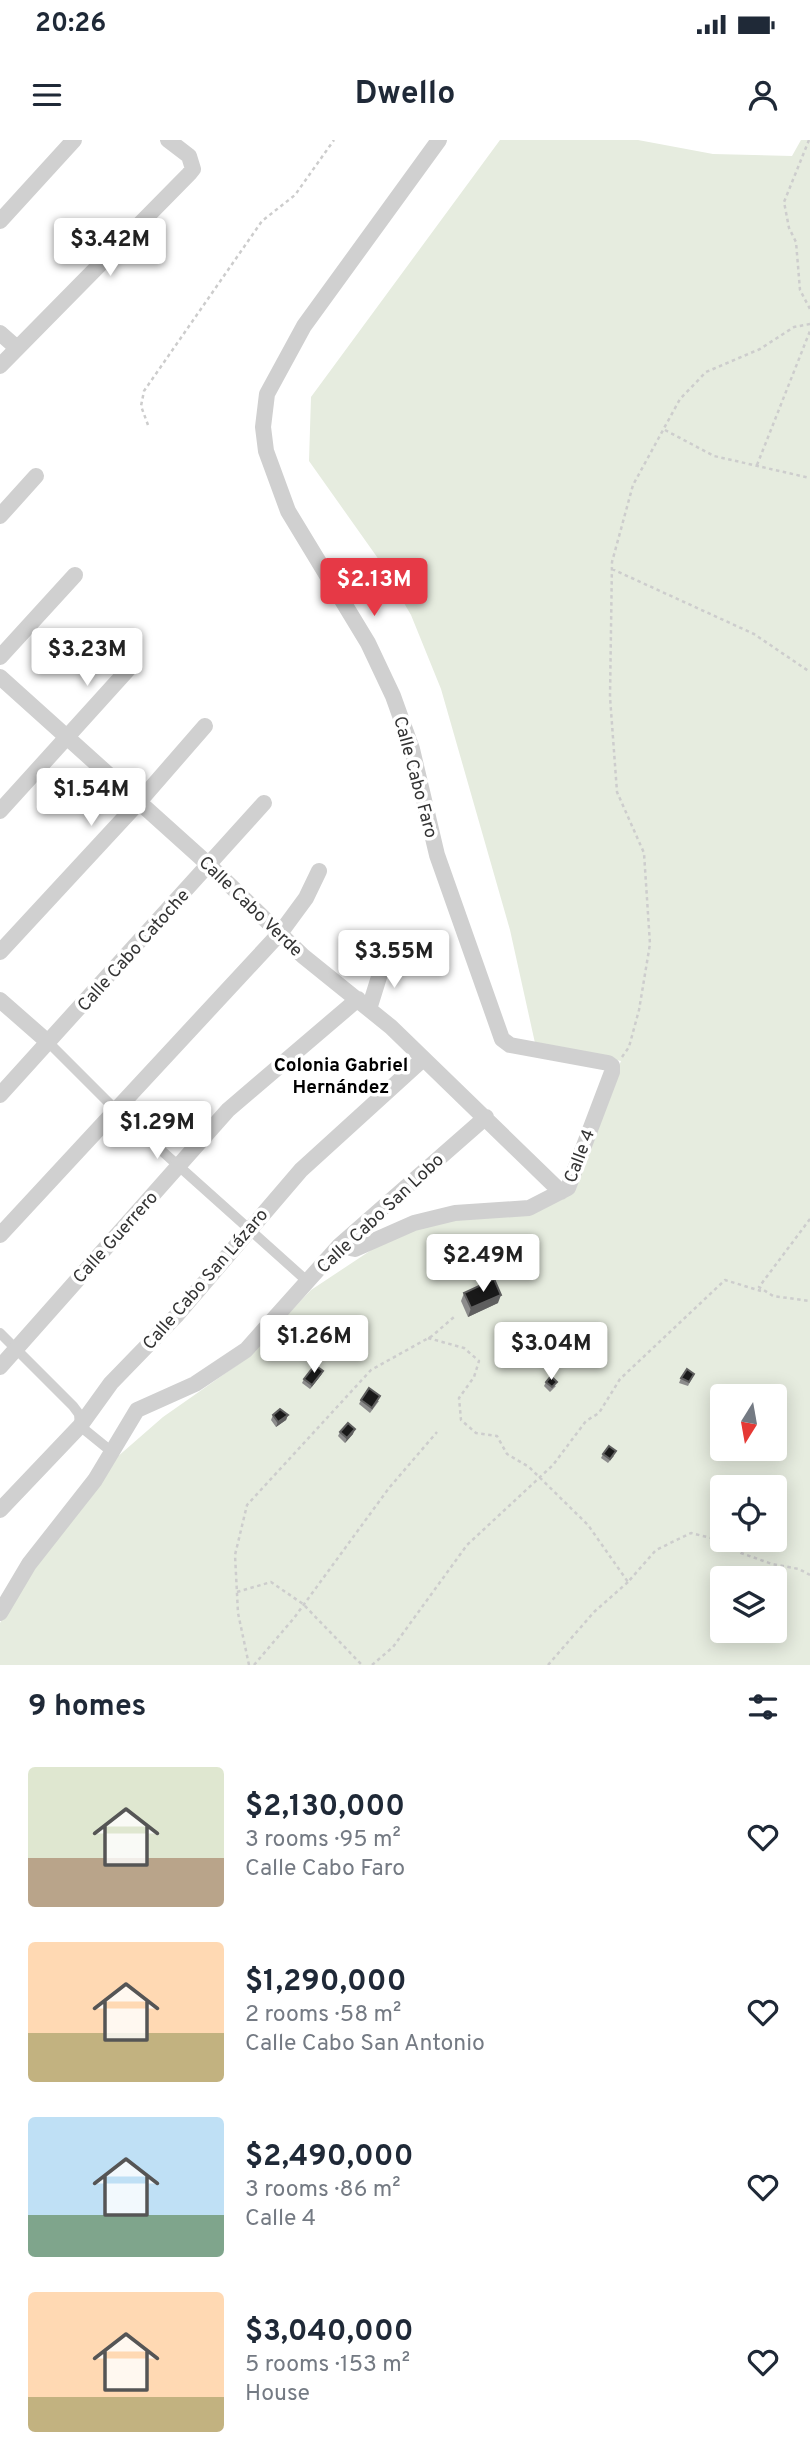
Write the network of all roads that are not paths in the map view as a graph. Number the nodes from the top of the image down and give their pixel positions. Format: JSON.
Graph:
{"nodes":[{"id":1,"x":74,"y":140,"type":"edge"},
{"id":2,"x":169,"y":140,"type":"edge"},
{"id":3,"x":439,"y":140,"type":"edge"},
{"id":4,"x":0,"y":221,"type":"edge"},
{"id":5,"x":0,"y":333,"type":"edge"},
{"id":6,"x":17,"y":348,"type":"junction"},
{"id":7,"x":0,"y":366,"type":"edge"},
{"id":8,"x":36,"y":476,"type":"dead end"},
{"id":9,"x":0,"y":516,"type":"edge"},
{"id":10,"x":75,"y":575,"type":"dead end"},
{"id":11,"x":0,"y":657,"type":"edge"},
{"id":12,"x":133,"y":664,"type":"dead end"},
{"id":13,"x":0,"y":677,"type":"edge"},
{"id":14,"x":205,"y":726,"type":"dead end"},
{"id":15,"x":68,"y":737,"type":"junction"},
{"id":16,"x":138,"y":803,"type":"junction"},
{"id":17,"x":264,"y":803,"type":"dead end"},
{"id":18,"x":0,"y":811,"type":"edge"},
{"id":19,"x":209,"y":865,"type":"junction"},
{"id":20,"x":319,"y":871,"type":"dead end"},
{"id":21,"x":281,"y":932,"type":"junction"},
{"id":22,"x":0,"y":952,"type":"edge"},
{"id":23,"x":384,"y":961,"type":"dead end"},
{"id":24,"x":0,"y":1000,"type":"edge"},
{"id":25,"x":363,"y":1004,"type":"junction"},
{"id":26,"x":49,"y":1043,"type":"junction"},
{"id":27,"x":423,"y":1059,"type":"junction"},
{"id":28,"x":612,"y":1069,"type":"joint"},
{"id":29,"x":0,"y":1095,"type":"edge"},
{"id":30,"x":115,"y":1109,"type":"junction"},
{"id":31,"x":486,"y":1117,"type":"junction"},
{"id":32,"x":178,"y":1166,"type":"junction"},
{"id":33,"x":561,"y":1192,"type":"junction"},
{"id":34,"x":248,"y":1229,"type":"junction"},
{"id":35,"x":0,"y":1235,"type":"edge"},
{"id":36,"x":344,"y":1247,"type":"junction"},
{"id":37,"x":307,"y":1281,"type":"junction"},
{"id":38,"x":0,"y":1333,"type":"edge"},
{"id":39,"x":17,"y":1347,"type":"junction"},
{"id":40,"x":0,"y":1367,"type":"edge"},
{"id":41,"x":80,"y":1426,"type":"junction"},
{"id":42,"x":112,"y":1452,"type":"junction"},
{"id":43,"x":0,"y":1510,"type":"edge"},
{"id":44,"x":0,"y":1613,"type":"edge"}],
"edges":[{"from":1,"to":4,"type":"street"},
{"from":2,"to":6,"type":"street"},
{"from":3,"to":28,"type":"street","name":"Calle Cabo Faro"},
{"from":5,"to":6,"type":"street"},
{"from":6,"to":7,"type":"street"},
{"from":8,"to":9,"type":"street"},
{"from":10,"to":11,"type":"street"},
{"from":12,"to":15,"type":"street"},
{"from":13,"to":15,"type":"street","name":"Calle Cabo Verde"},
{"from":14,"to":16,"type":"street"},
{"from":15,"to":16,"type":"street","name":"Calle Cabo Verde"},
{"from":15,"to":18,"type":"street"},
{"from":16,"to":19,"type":"street","name":"Calle Cabo Verde"},
{"from":16,"to":22,"type":"street"},
{"from":17,"to":19,"type":"street","name":"Calle Cabo Catoche"},
{"from":19,"to":21,"type":"street","name":"Calle Cabo Verde"},
{"from":19,"to":26,"type":"street","name":"Calle Cabo Catoche"},
{"from":20,"to":21,"type":"street"},
{"from":21,"to":25,"type":"street","name":"Calle Cabo Verde"},
{"from":21,"to":30,"type":"street"},
{"from":23,"to":25,"type":"street"},
{"from":24,"to":26,"type":"street"},
{"from":25,"to":27,"type":"street","name":"Calle Cabo Verde"},
{"from":25,"to":32,"type":"street","name":"Calle Guerrero"},
{"from":26,"to":29,"type":"street","name":"Calle Cabo Catoche"},
{"from":26,"to":30,"type":"street"},
{"from":27,"to":31,"type":"street","name":"Calle Cabo Verde"},
{"from":27,"to":34,"type":"street","name":"Calle Cabo San Lázaro"},
{"from":28,"to":33,"type":"street","name":"Calle 4"},
{"from":30,"to":32,"type":"street"},
{"from":30,"to":35,"type":"street"},
{"from":31,"to":33,"type":"street","name":"Calle Cabo Verde"},
{"from":31,"to":36,"type":"street","name":"Calle Cabo San Lobo"},
{"from":32,"to":34,"type":"street"},
{"from":32,"to":39,"type":"street","name":"Calle Guerrero"},
{"from":33,"to":36,"type":"street","name":"Calle 4"},
{"from":34,"to":37,"type":"street"},
{"from":34,"to":41,"type":"street","name":"Calle Cabo San Lázaro"},
{"from":36,"to":37,"type":"street","name":"Calle Cabo San Lobo"},
{"from":37,"to":42,"type":"street","name":"Calle Cabo San Lobo"},
{"from":38,"to":39,"type":"street"},
{"from":39,"to":40,"type":"street","name":"Calle Guerrero"},
{"from":39,"to":41,"type":"street"},
{"from":41,"to":42,"type":"street"},
{"from":41,"to":43,"type":"street","name":"Calle Cabo San Lázaro"},
{"from":42,"to":44,"type":"street","name":"Calle Cabo San Lobo"}]}
